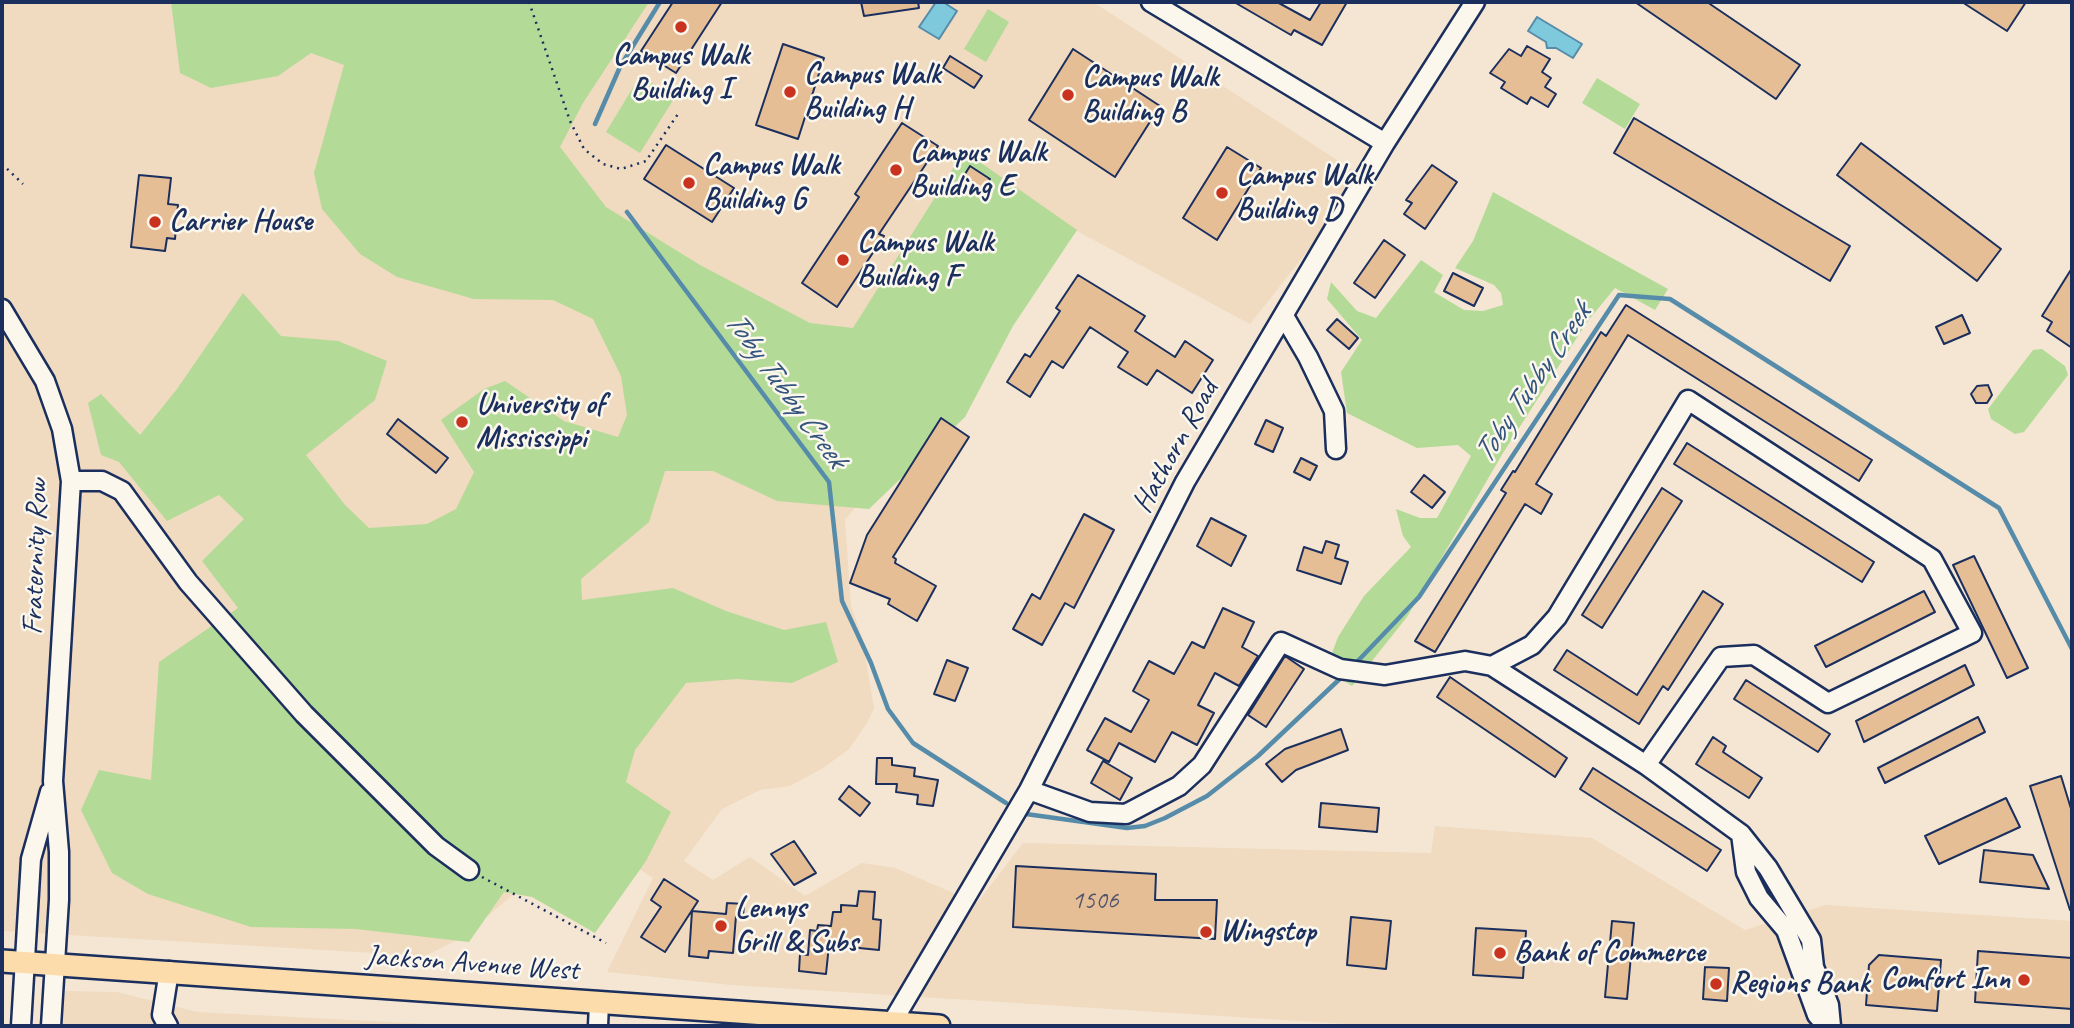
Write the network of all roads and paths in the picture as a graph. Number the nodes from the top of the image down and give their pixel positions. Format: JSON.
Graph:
{"nodes":[{"id":1,"x":528,"y":2,"type":"edge"},
{"id":2,"x":1150,"y":2,"type":"edge"},
{"id":3,"x":1475,"y":2,"type":"edge"},
{"id":4,"x":1178,"y":8,"type":"edge"},
{"id":5,"x":680,"y":111,"type":"dead end"},
{"id":6,"x":1385,"y":143,"type":"junction"},
{"id":7,"x":2,"y":164,"type":"edge"},
{"id":8,"x":23,"y":184,"type":"dead end"},
{"id":9,"x":2,"y":309,"type":"edge"},
{"id":10,"x":1284,"y":316,"type":"junction"},
{"id":11,"x":1336,"y":449,"type":"dead end"},
{"id":12,"x":71,"y":481,"type":"junction"},
{"id":13,"x":1492,"y":666,"type":"junction"},
{"id":14,"x":1646,"y":765,"type":"junction"},
{"id":15,"x":53,"y":781,"type":"junction"},
{"id":16,"x":1029,"y":790,"type":"junction"},
{"id":17,"x":469,"y":870,"type":"joint"},
{"id":18,"x":606,"y":943,"type":"dead end"},
{"id":19,"x":2,"y":961,"type":"edge"},
{"id":20,"x":25,"y":963,"type":"junction"},
{"id":21,"x":56,"y":965,"type":"junction"},
{"id":22,"x":169,"y":971,"type":"junction"},
{"id":23,"x":599,"y":1003,"type":"junction"},
{"id":24,"x":890,"y":1024,"type":"edge"},
{"id":25,"x":21,"y":1026,"type":"edge"},
{"id":26,"x":51,"y":1026,"type":"edge"},
{"id":27,"x":168,"y":1026,"type":"edge"},
{"id":28,"x":598,"y":1026,"type":"edge"},
{"id":29,"x":939,"y":1026,"type":"edge"},
{"id":30,"x":1829,"y":1026,"type":"edge"}],
"edges":[{"from":1,"to":5,"type":"path"},
{"from":2,"to":4,"type":"street"},
{"from":3,"to":6,"type":"street","name":"Hathorn Road"},
{"from":4,"to":6,"type":"street"},
{"from":6,"to":10,"type":"street","name":"Hathorn Road"},
{"from":7,"to":8,"type":"path"},
{"from":9,"to":12,"type":"street","name":"Fraternity Row"},
{"from":10,"to":11,"type":"street"},
{"from":10,"to":16,"type":"street","name":"Hathorn Road"},
{"from":12,"to":15,"type":"street","name":"Fraternity Row"},
{"from":12,"to":17,"type":"street"},
{"from":13,"to":14,"type":"street"},
{"from":13,"to":14,"type":"street"},
{"from":13,"to":16,"type":"street"},
{"from":14,"to":30,"type":"street"},
{"from":15,"to":20,"type":"street","name":"Fraternity Row"},
{"from":15,"to":21,"type":"street","name":"Fraternity Row"},
{"from":16,"to":24,"type":"street","name":"Hathorn Road"},
{"from":17,"to":18,"type":"path"},
{"from":19,"to":20,"type":"main road","name":"Jackson Avenue West"},
{"from":20,"to":21,"type":"main road","name":"Jackson Avenue West"},
{"from":20,"to":25,"type":"street","name":"Fraternity Row"},
{"from":21,"to":22,"type":"main road","name":"Jackson Avenue West"},
{"from":21,"to":26,"type":"street","name":"Fraternity Row"},
{"from":22,"to":23,"type":"main road","name":"Jackson Avenue West"},
{"from":22,"to":27,"type":"street"},
{"from":23,"to":24,"type":"main road","name":"Jackson Avenue West"},
{"from":23,"to":28,"type":"street"},
{"from":24,"to":29,"type":"main road","name":"Jackson Avenue West"}]}
